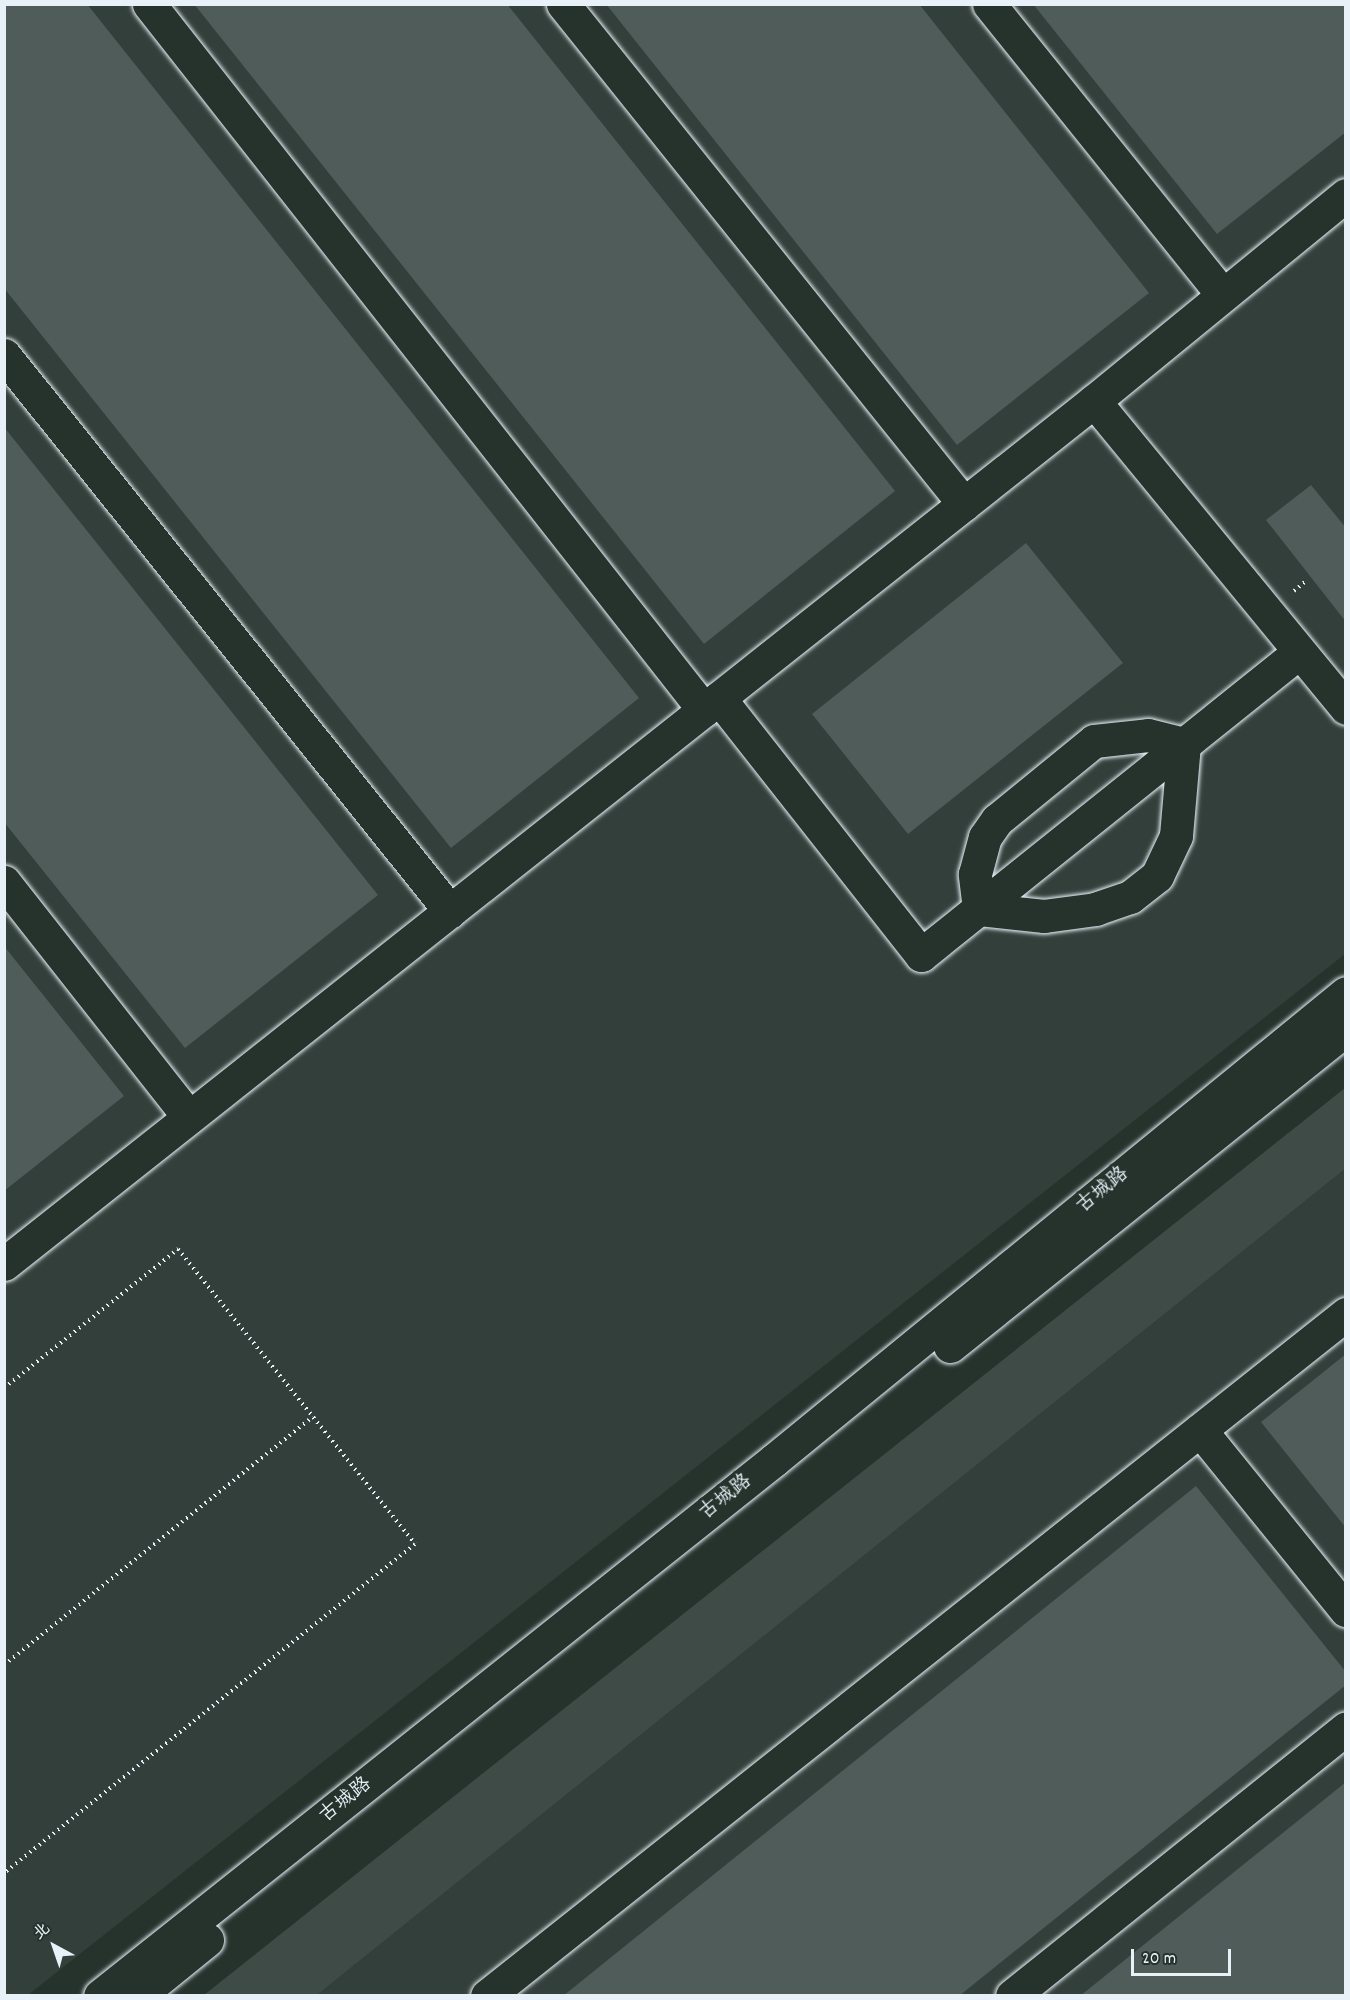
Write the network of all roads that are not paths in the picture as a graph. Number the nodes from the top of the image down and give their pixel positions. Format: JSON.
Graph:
{"nodes":[{"id":1,"x":149,"y":4,"type":"edge"},
{"id":2,"x":563,"y":4,"type":"edge"},
{"id":3,"x":989,"y":4,"type":"edge"},
{"id":4,"x":1346,"y":195,"type":"edge"},
{"id":5,"x":1223,"y":295,"type":"junction"},
{"id":6,"x":4,"y":355,"type":"edge"},
{"id":7,"x":1094,"y":401,"type":"junction"},
{"id":8,"x":964,"y":504,"type":"junction"},
{"id":9,"x":1299,"y":652,"type":"junction"},
{"id":10,"x":712,"y":704,"type":"junction"},
{"id":11,"x":1346,"y":708,"type":"edge"},
{"id":12,"x":1184,"y":744,"type":"junction"},
{"id":13,"x":4,"y":882,"type":"edge"},
{"id":14,"x":979,"y":909,"type":"junction"},
{"id":15,"x":450,"y":911,"type":"junction"},
{"id":16,"x":1346,"y":993,"type":"edge"},
{"id":17,"x":1346,"y":1029,"type":"edge"},
{"id":18,"x":189,"y":1117,"type":"junction"},
{"id":19,"x":4,"y":1263,"type":"edge"},
{"id":20,"x":1346,"y":1314,"type":"edge"},
{"id":21,"x":1200,"y":1430,"type":"junction"},
{"id":22,"x":1346,"y":1610,"type":"edge"},
{"id":23,"x":1346,"y":1728,"type":"edge"},
{"id":24,"x":100,"y":1995,"type":"edge"},
{"id":25,"x":138,"y":1995,"type":"edge"},
{"id":26,"x":487,"y":1995,"type":"edge"},
{"id":27,"x":1012,"y":1995,"type":"edge"}],
"edges":[{"from":1,"to":10,"type":"main road"},
{"from":2,"to":8,"type":"main road"},
{"from":3,"to":5,"type":"main road"},
{"from":4,"to":5,"type":"main road"},
{"from":5,"to":7,"type":"main road"},
{"from":6,"to":15,"type":"main road"},
{"from":7,"to":8,"type":"main road"},
{"from":7,"to":9,"type":"main road"},
{"from":8,"to":10,"type":"main road"},
{"from":9,"to":11,"type":"main road"},
{"from":9,"to":12,"type":"main road"},
{"from":10,"to":14,"type":"main road"},
{"from":10,"to":15,"type":"main road"},
{"from":12,"to":14,"type":"main road"},
{"from":12,"to":14,"type":"main road"},
{"from":12,"to":14,"type":"main road"},
{"from":13,"to":18,"type":"main road"},
{"from":15,"to":18,"type":"main road"},
{"from":16,"to":24,"type":"main road","name":"古城路"},
{"from":17,"to":25,"type":"main road","name":"古城路"},
{"from":18,"to":19,"type":"main road"},
{"from":20,"to":21,"type":"main road"},
{"from":21,"to":22,"type":"main road"},
{"from":21,"to":26,"type":"main road"},
{"from":23,"to":27,"type":"main road"}]}
